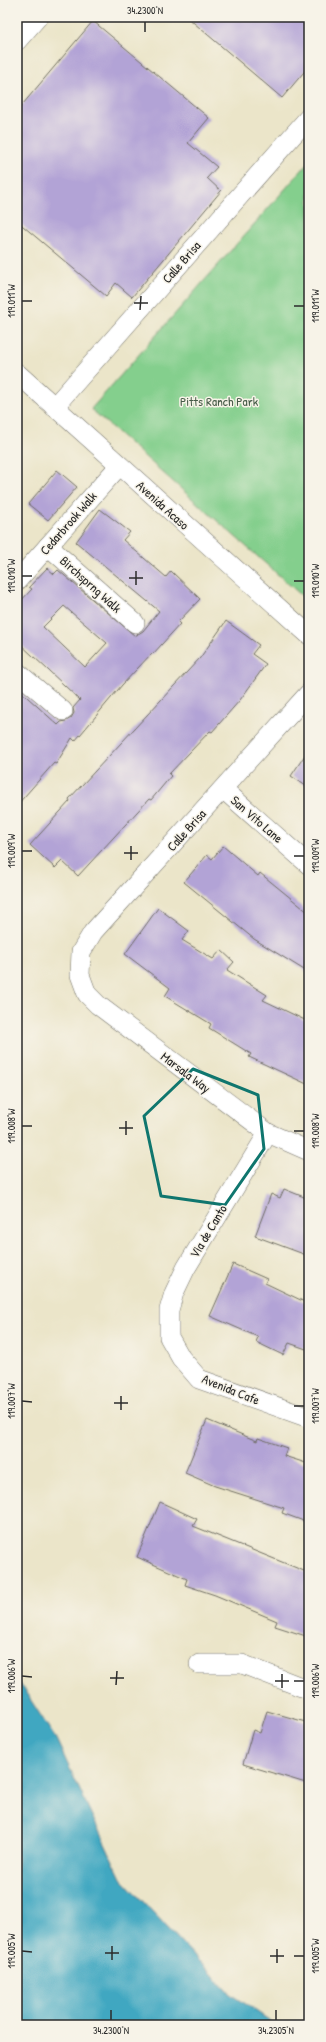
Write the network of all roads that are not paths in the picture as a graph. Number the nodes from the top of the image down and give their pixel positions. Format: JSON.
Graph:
{"nodes":[{"id":1,"x":38,"y":17,"type":"edge"},
{"id":2,"x":17,"y":41,"type":"edge"},
{"id":3,"x":309,"y":117,"type":"edge"},
{"id":4,"x":17,"y":373,"type":"edge"},
{"id":5,"x":54,"y":407,"type":"junction"},
{"id":6,"x":119,"y":466,"type":"junction"},
{"id":7,"x":48,"y":546,"type":"junction"},
{"id":8,"x":17,"y":581,"type":"edge"},
{"id":9,"x":135,"y":623,"type":"dead end"},
{"id":10,"x":309,"y":635,"type":"edge"},
{"id":11,"x":17,"y":672,"type":"edge"},
{"id":12,"x":309,"y":693,"type":"edge"},
{"id":13,"x":63,"y":711,"type":"dead end"},
{"id":14,"x":223,"y":789,"type":"junction"},
{"id":15,"x":309,"y":865,"type":"edge"},
{"id":16,"x":80,"y":975,"type":"joint"},
{"id":17,"x":268,"y":1133,"type":"junction"},
{"id":18,"x":309,"y":1151,"type":"edge"},
{"id":19,"x":169,"y":1337,"type":"joint"},
{"id":20,"x":309,"y":1418,"type":"edge"},
{"id":21,"x":199,"y":1664,"type":"dead end"},
{"id":22,"x":309,"y":1690,"type":"edge"}],
"edges":[{"from":1,"to":2,"type":"street"},
{"from":3,"to":5,"type":"street","name":"Calle Brisa"},
{"from":4,"to":5,"type":"street","name":"Avenida Acaso"},
{"from":5,"to":6,"type":"street","name":"Avenida Acaso"},
{"from":6,"to":7,"type":"street","name":"Cedarbrook Walk"},
{"from":6,"to":10,"type":"street","name":"Avenida Acaso"},
{"from":7,"to":8,"type":"street","name":"Cedarbrook Walk"},
{"from":7,"to":9,"type":"street","name":"Birchsprng Walk"},
{"from":11,"to":13,"type":"street"},
{"from":12,"to":14,"type":"street","name":"Calle Brisa"},
{"from":14,"to":15,"type":"street","name":"San Vito Lane"},
{"from":14,"to":16,"type":"street","name":"Calle Brisa"},
{"from":16,"to":17,"type":"street","name":"Marsala Way"},
{"from":17,"to":18,"type":"street","name":"Marsala Way"},
{"from":17,"to":19,"type":"street","name":"Via de Canto"},
{"from":19,"to":20,"type":"street","name":"Avenida Cafe"},
{"from":21,"to":22,"type":"street"}]}
